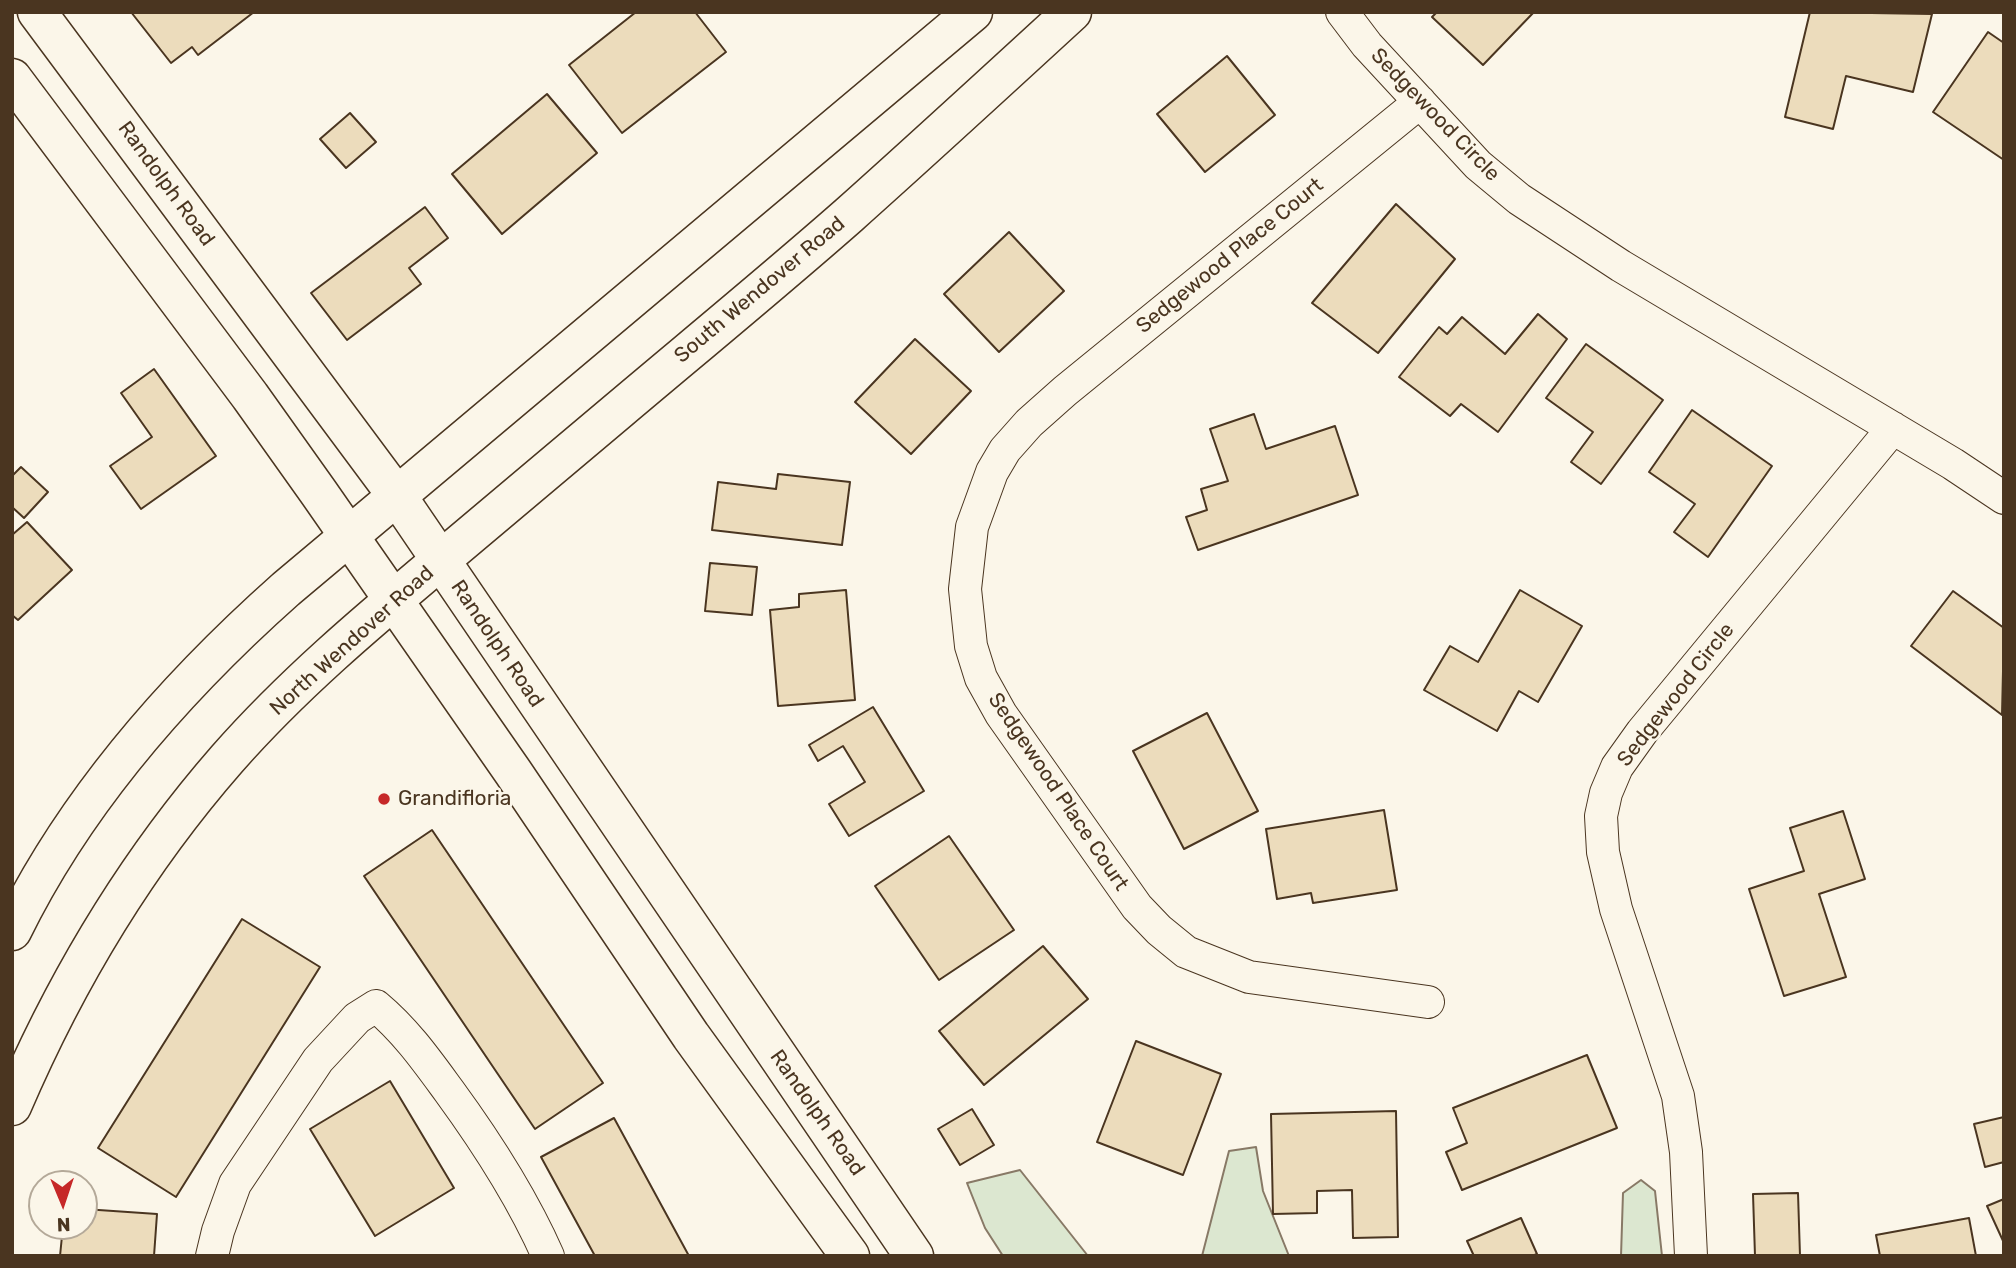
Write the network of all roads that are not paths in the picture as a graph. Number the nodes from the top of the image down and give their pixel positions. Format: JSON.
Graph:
{"nodes":[{"id":1,"x":37,"y":12,"type":"edge"},
{"id":2,"x":973,"y":12,"type":"edge"},
{"id":3,"x":1072,"y":12,"type":"edge"},
{"id":4,"x":1342,"y":12,"type":"edge"},
{"id":5,"x":12,"y":78,"type":"edge"},
{"id":6,"x":1420,"y":102,"type":"junction"},
{"id":7,"x":1893,"y":428,"type":"junction"},
{"id":8,"x":397,"y":496,"type":"junction"},
{"id":9,"x":2004,"y":498,"type":"edge"},
{"id":10,"x":349,"y":536,"type":"junction"},
{"id":11,"x":440,"y":561,"type":"junction"},
{"id":12,"x":393,"y":600,"type":"junction"},
{"id":13,"x":12,"y":932,"type":"edge"},
{"id":14,"x":1427,"y":1002,"type":"dead end"},
{"id":15,"x":12,"y":1106,"type":"edge"},
{"id":16,"x":212,"y":1256,"type":"edge"},
{"id":17,"x":548,"y":1256,"type":"edge"},
{"id":18,"x":849,"y":1256,"type":"edge"},
{"id":19,"x":914,"y":1256,"type":"edge"},
{"id":20,"x":1691,"y":1256,"type":"edge"}],
"edges":[{"from":1,"to":8,"type":"main road","name":"Randolph Road"},
{"from":2,"to":8,"type":"main road"},
{"from":3,"to":11,"type":"main road","name":"South Wendover Road"},
{"from":4,"to":6,"type":"street","name":"Sedgewood Circle"},
{"from":5,"to":10,"type":"main road"},
{"from":6,"to":7,"type":"street","name":"Sedgewood Circle"},
{"from":6,"to":14,"type":"street","name":"Sedgewood Place Court"},
{"from":7,"to":9,"type":"street","name":"Sedgewood Circle"},
{"from":7,"to":20,"type":"street","name":"Sedgewood Circle"},
{"from":8,"to":10,"type":"main road"},
{"from":8,"to":11,"type":"main road","name":"Randolph Road"},
{"from":10,"to":12,"type":"main road"},
{"from":10,"to":13,"type":"main road"},
{"from":11,"to":12,"type":"main road","name":"North Wendover Road"},
{"from":11,"to":19,"type":"main road","name":"Randolph Road"},
{"from":12,"to":15,"type":"main road","name":"North Wendover Road"},
{"from":12,"to":18,"type":"main road"},
{"from":16,"to":17,"type":"street"}]}
